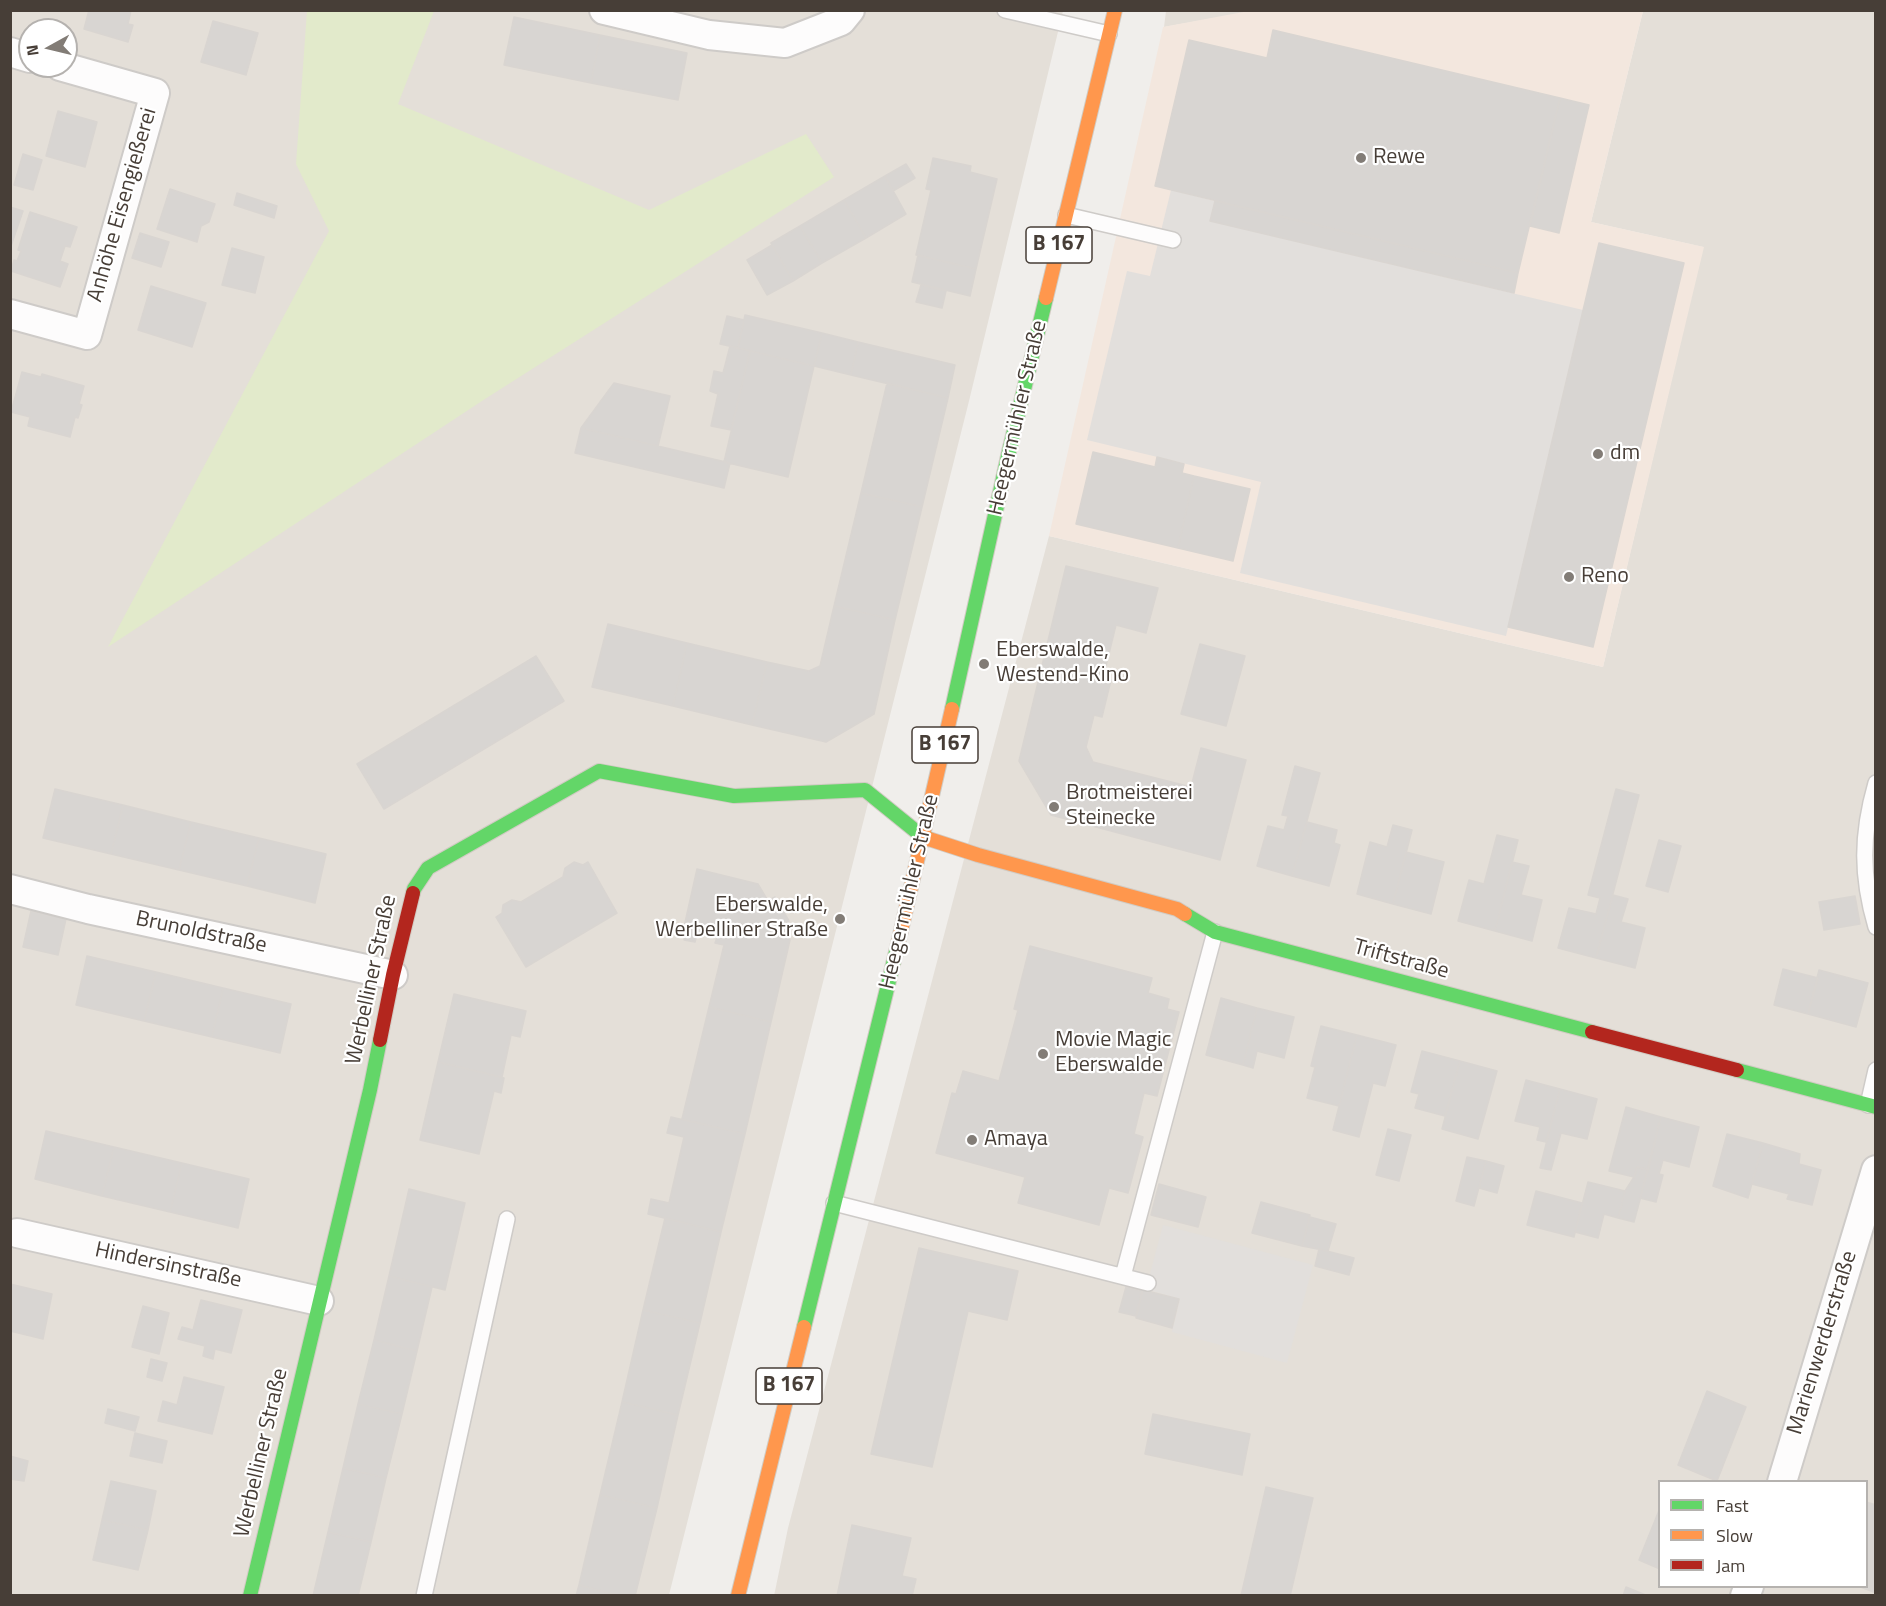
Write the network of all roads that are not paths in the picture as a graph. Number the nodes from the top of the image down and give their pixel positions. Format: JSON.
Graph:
{"nodes":[{"id":1,"x":604,"y":10,"type":"edge"},
{"id":2,"x":850,"y":10,"type":"edge"},
{"id":3,"x":1005,"y":10,"type":"edge"},
{"id":4,"x":1115,"y":10,"type":"edge"},
{"id":5,"x":1109,"y":34,"type":"junction"},
{"id":6,"x":78,"y":71,"type":"edge"},
{"id":7,"x":1066,"y":215,"type":"junction"},
{"id":8,"x":1173,"y":240,"type":"dead end"},
{"id":9,"x":10,"y":314,"type":"edge"},
{"id":10,"x":1875,"y":783,"type":"edge"},
{"id":11,"x":923,"y":837,"type":"junction"},
{"id":12,"x":10,"y":889,"type":"edge"},
{"id":13,"x":1875,"y":927,"type":"edge"},
{"id":14,"x":1215,"y":932,"type":"junction"},
{"id":15,"x":393,"y":975,"type":"junction"},
{"id":16,"x":1875,"y":1070,"type":"edge"},
{"id":17,"x":1872,"y":1106,"type":"edge"},
{"id":18,"x":1875,"y":1170,"type":"edge"},
{"id":19,"x":834,"y":1203,"type":"junction"},
{"id":20,"x":507,"y":1219,"type":"dead end"},
{"id":21,"x":17,"y":1233,"type":"dead end"},
{"id":22,"x":1123,"y":1276,"type":"junction"},
{"id":23,"x":1148,"y":1283,"type":"dead end"},
{"id":24,"x":319,"y":1301,"type":"junction"},
{"id":25,"x":1783,"y":1480,"type":"edge"},
{"id":26,"x":250,"y":1596,"type":"edge"},
{"id":27,"x":424,"y":1596,"type":"edge"},
{"id":28,"x":738,"y":1596,"type":"edge"}],
"edges":[{"from":1,"to":2,"type":"street"},
{"from":3,"to":5,"type":"lane"},
{"from":4,"to":5,"type":"street","name":"Heegermühler Straße","number":"B 167"},
{"from":5,"to":7,"type":"street","name":"Heegermühler Straße","number":"B 167"},
{"from":6,"to":9,"type":"street","name":"Anhöhe Eisengießerei"},
{"from":7,"to":8,"type":"lane"},
{"from":7,"to":11,"type":"street","name":"Heegermühler Straße","number":"B 167"},
{"from":10,"to":13,"type":"lane"},
{"from":11,"to":14,"type":"street","name":"Triftstraße"},
{"from":11,"to":15,"type":"street","name":"Werbelliner Straße"},
{"from":11,"to":19,"type":"street","name":"Heegermühler Straße","number":"B 167"},
{"from":12,"to":15,"type":"street","name":"Brunoldstraße"},
{"from":14,"to":17,"type":"street","name":"Triftstraße"},
{"from":14,"to":22,"type":"lane"},
{"from":15,"to":24,"type":"street","name":"Werbelliner Straße"},
{"from":16,"to":17,"type":"lane"},
{"from":18,"to":25,"type":"street","name":"Marienwerderstraße"},
{"from":19,"to":22,"type":"lane"},
{"from":19,"to":28,"type":"street","name":"Heegermühler Straße","number":"B 167"},
{"from":20,"to":27,"type":"lane"},
{"from":21,"to":24,"type":"street","name":"Hindersinstraße"},
{"from":22,"to":23,"type":"lane"},
{"from":24,"to":26,"type":"street","name":"Werbelliner Straße"}]}
